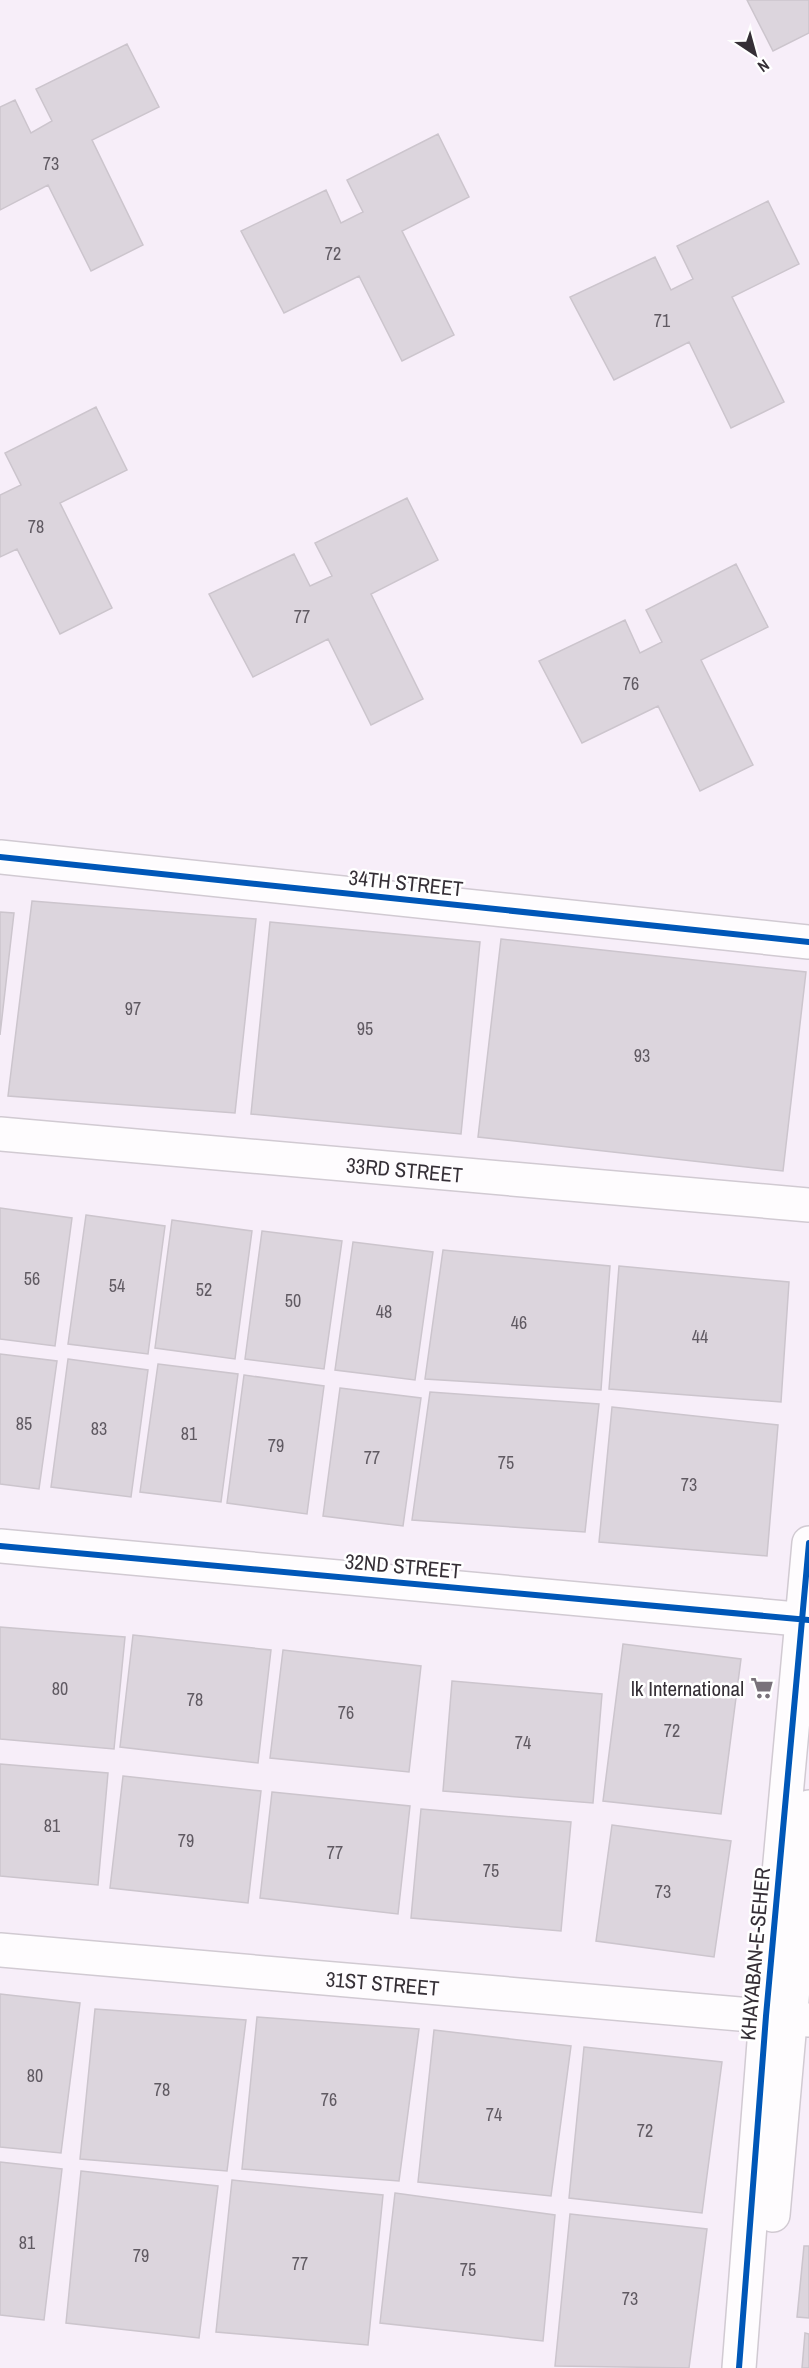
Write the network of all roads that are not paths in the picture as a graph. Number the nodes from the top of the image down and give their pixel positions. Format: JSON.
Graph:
{"nodes":[{"id":1,"x":0,"y":857,"type":"edge"},
{"id":2,"x":809,"y":942,"type":"edge"},
{"id":3,"x":0,"y":1134,"type":"edge"},
{"id":4,"x":809,"y":1205,"type":"edge"},
{"id":5,"x":809,"y":1543,"type":"edge"},
{"id":6,"x":0,"y":1546,"type":"edge"},
{"id":7,"x":806,"y":1619,"type":"edge"},
{"id":8,"x":809,"y":1807,"type":"edge"},
{"id":9,"x":0,"y":1950,"type":"edge"},
{"id":10,"x":788,"y":2018,"type":"edge"},
{"id":11,"x":739,"y":2368,"type":"edge"},
{"id":12,"x":759,"y":2368,"type":"edge"}],
"edges":[{"from":1,"to":2,"type":"street","name":"34TH STREET"},
{"from":3,"to":4,"type":"street","name":"33RD STREET"},
{"from":5,"to":7,"type":"street","name":"KHAYABAN-E-SEHER"},
{"from":6,"to":7,"type":"street","name":"32ND STREET"},
{"from":7,"to":10,"type":"street","name":"KHAYABAN-E-SEHER"},
{"from":8,"to":10,"type":"street","name":"KHAYABAN-E-SEHER"},
{"from":9,"to":10,"type":"street","name":"31ST STREET"},
{"from":10,"to":11,"type":"street","name":"KHAYABAN-E-SEHER"},
{"from":10,"to":12,"type":"street","name":"KHAYABAN-E-SEHER"}]}
